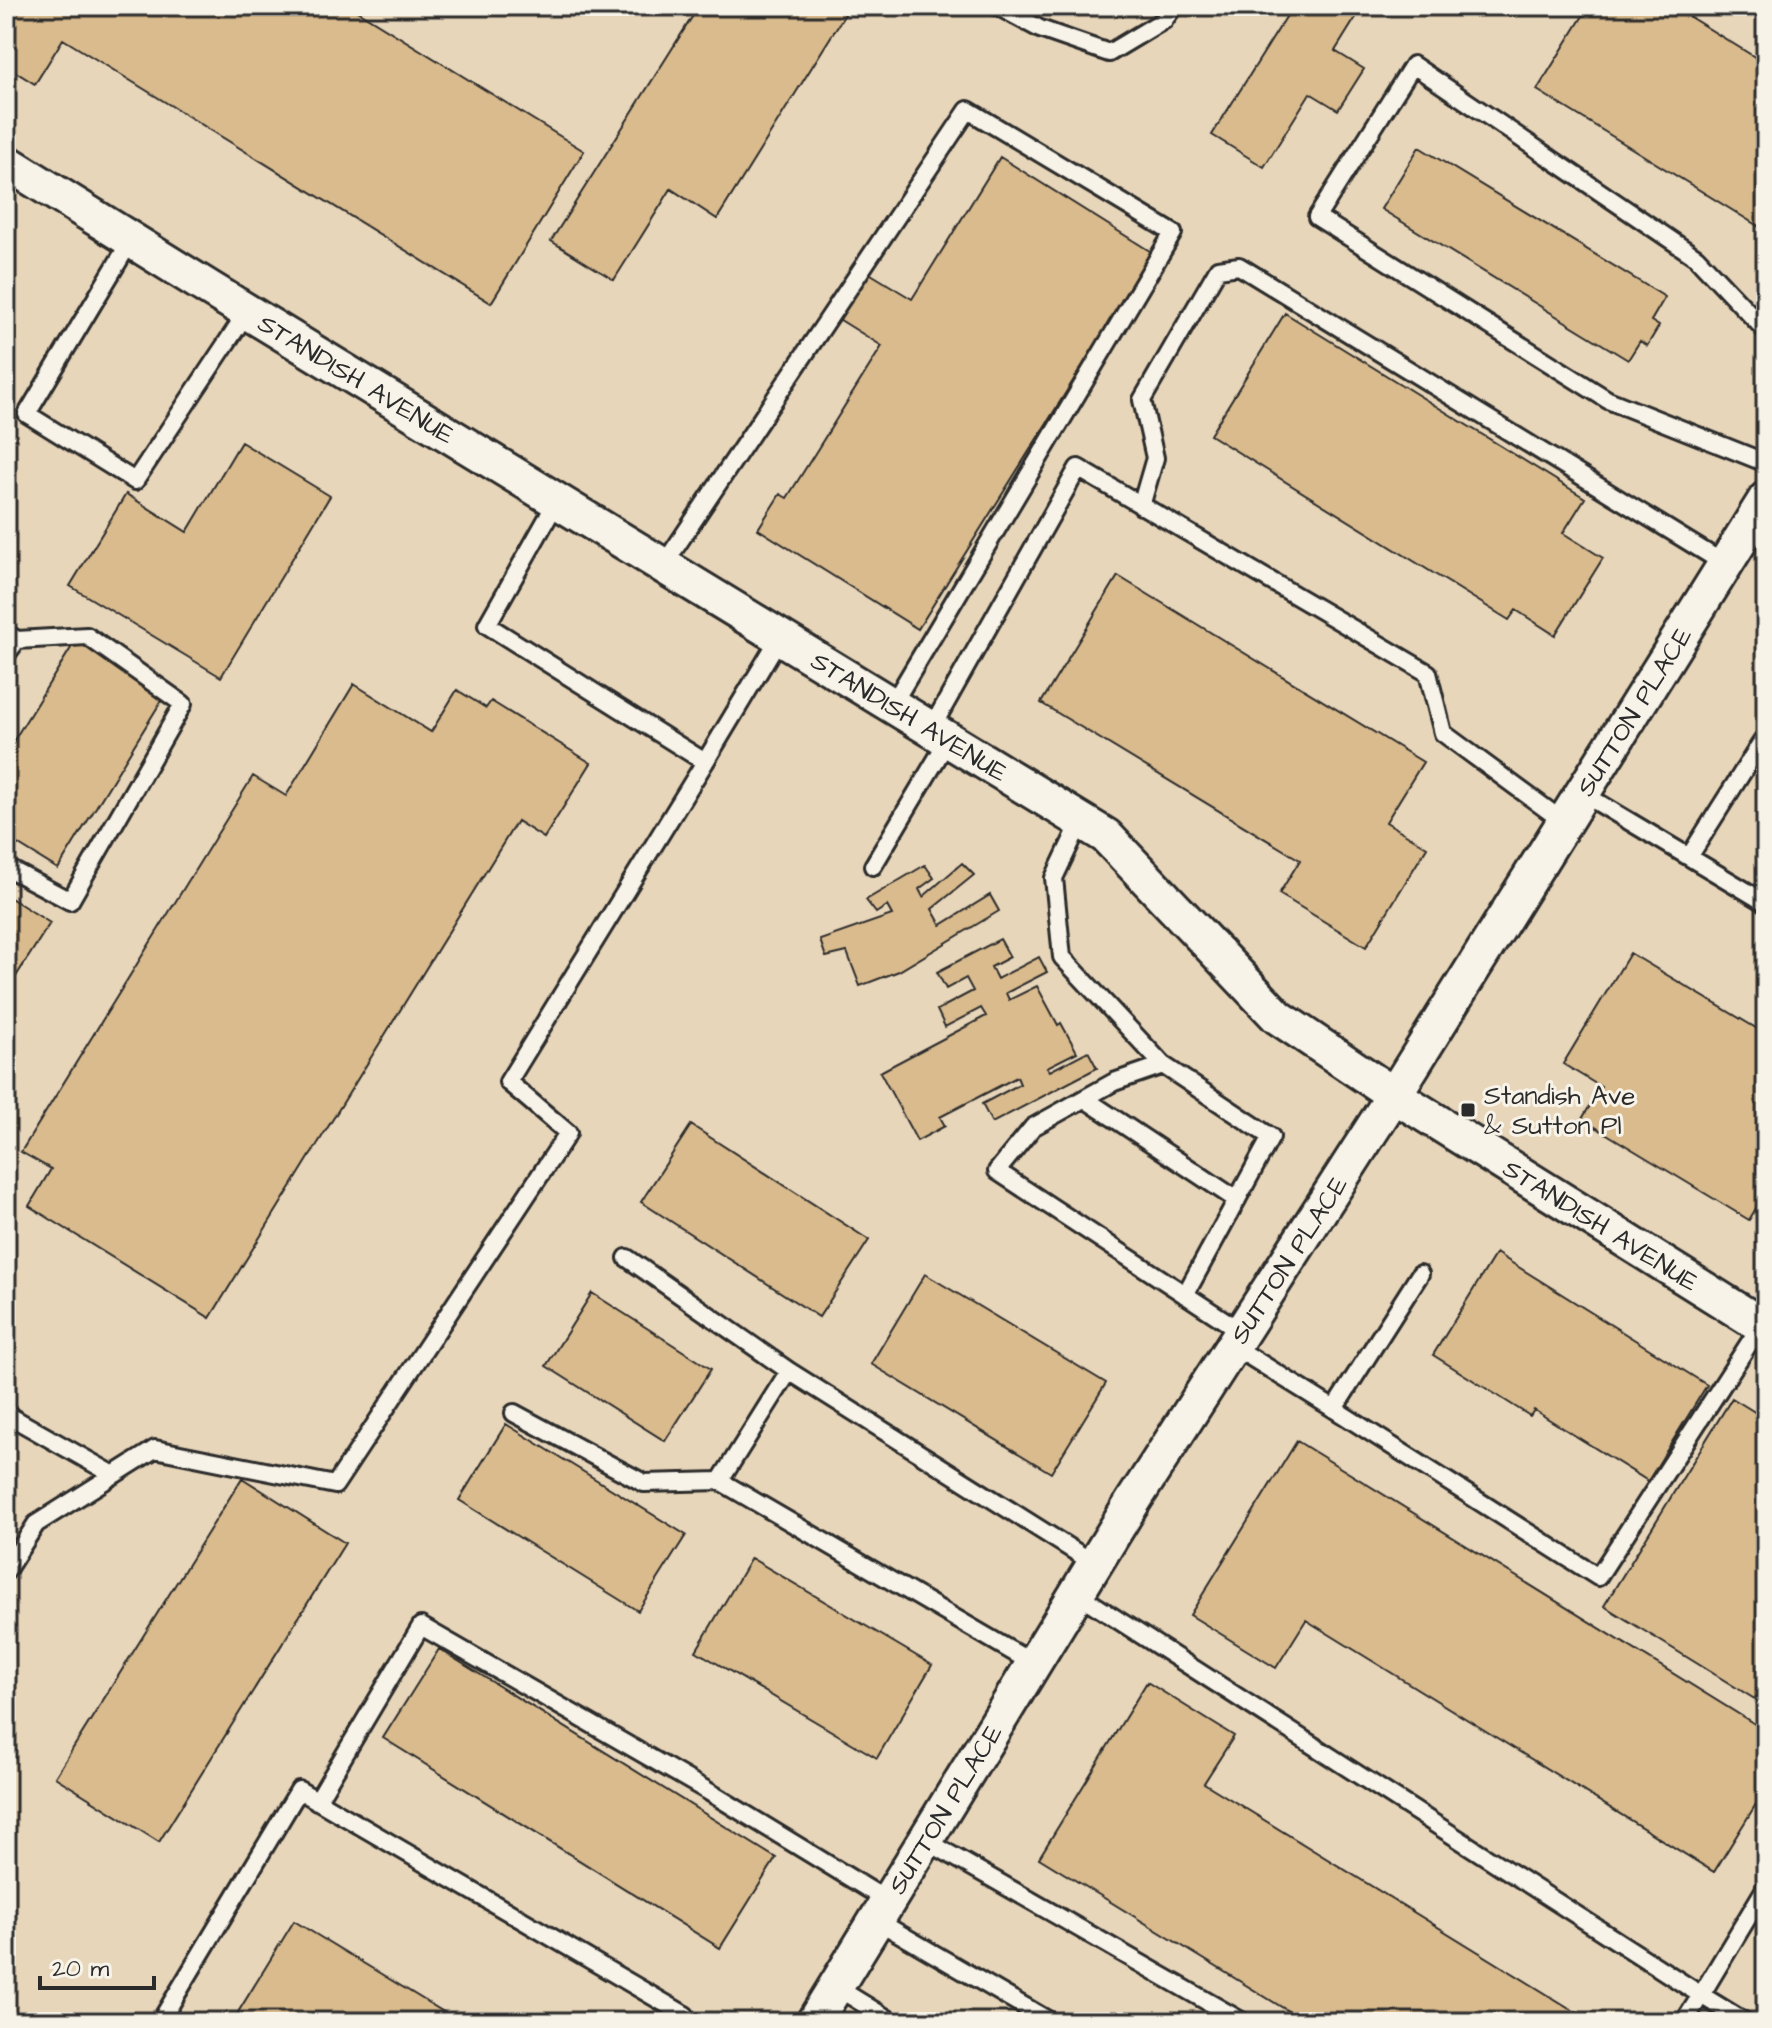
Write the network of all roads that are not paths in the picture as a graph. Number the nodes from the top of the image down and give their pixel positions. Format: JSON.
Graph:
{"nodes":[{"id":1,"x":997,"y":6,"type":"edge"},
{"id":2,"x":1174,"y":6,"type":"edge"},
{"id":3,"x":6,"y":162,"type":"edge"},
{"id":4,"x":131,"y":240,"type":"junction"},
{"id":5,"x":247,"y":312,"type":"junction"},
{"id":6,"x":1766,"y":331,"type":"edge"},
{"id":7,"x":1766,"y":463,"type":"edge"},
{"id":8,"x":1766,"y":499,"type":"edge"},
{"id":9,"x":557,"y":501,"type":"junction"},
{"id":10,"x":1141,"y":506,"type":"junction"},
{"id":11,"x":1725,"y":564,"type":"junction"},
{"id":12,"x":663,"y":566,"type":"junction"},
{"id":13,"x":11,"y":636,"type":"edge"},
{"id":14,"x":780,"y":637,"type":"junction"},
{"id":15,"x":6,"y":655,"type":"edge"},
{"id":16,"x":892,"y":705,"type":"junction"},
{"id":17,"x":940,"y":734,"type":"junction"},
{"id":18,"x":1766,"y":735,"type":"edge"},
{"id":19,"x":705,"y":762,"type":"junction"},
{"id":20,"x":1582,"y":793,"type":"junction"},
{"id":21,"x":1081,"y":821,"type":"junction"},
{"id":22,"x":1564,"y":822,"type":"junction"},
{"id":23,"x":1689,"y":857,"type":"junction"},
{"id":24,"x":873,"y":866,"type":"dead end"},
{"id":25,"x":6,"y":867,"type":"edge"},
{"id":26,"x":1766,"y":903,"type":"edge"},
{"id":27,"x":1163,"y":1065,"type":"junction"},
{"id":28,"x":1394,"y":1095,"type":"junction"},
{"id":29,"x":1085,"y":1099,"type":"junction"},
{"id":30,"x":1237,"y":1200,"type":"junction"},
{"id":31,"x":627,"y":1258,"type":"dead end"},
{"id":32,"x":1420,"y":1274,"type":"dead end"},
{"id":33,"x":1185,"y":1295,"type":"junction"},
{"id":34,"x":1764,"y":1326,"type":"edge"},
{"id":35,"x":1237,"y":1339,"type":"junction"},
{"id":36,"x":789,"y":1371,"type":"junction"},
{"id":37,"x":1334,"y":1409,"type":"junction"},
{"id":38,"x":514,"y":1413,"type":"dead end"},
{"id":39,"x":6,"y":1414,"type":"edge"},
{"id":40,"x":114,"y":1475,"type":"junction"},
{"id":41,"x":720,"y":1481,"type":"junction"},
{"id":42,"x":1095,"y":1564,"type":"junction"},
{"id":43,"x":6,"y":1571,"type":"edge"},
{"id":44,"x":1076,"y":1593,"type":"junction"},
{"id":45,"x":1034,"y":1664,"type":"junction"},
{"id":46,"x":317,"y":1801,"type":"junction"},
{"id":47,"x":925,"y":1840,"type":"junction"},
{"id":48,"x":1766,"y":1887,"type":"edge"},
{"id":49,"x":882,"y":1911,"type":"junction"},
{"id":50,"x":836,"y":1987,"type":"junction"},
{"id":51,"x":1701,"y":1995,"type":"junction"},
{"id":52,"x":687,"y":2020,"type":"edge"},
{"id":53,"x":160,"y":2022,"type":"edge"},
{"id":54,"x":814,"y":2022,"type":"edge"},
{"id":55,"x":893,"y":2022,"type":"edge"},
{"id":56,"x":1051,"y":2022,"type":"edge"},
{"id":57,"x":1243,"y":2022,"type":"edge"},
{"id":58,"x":1684,"y":2022,"type":"edge"},
{"id":59,"x":1745,"y":2022,"type":"edge"}],
"edges":[{"from":1,"to":2,"type":"lane"},
{"from":3,"to":4,"type":"street","name":"STANDISH AVENUE"},
{"from":4,"to":5,"type":"street","name":"STANDISH AVENUE"},
{"from":4,"to":5,"type":"lane"},
{"from":5,"to":9,"type":"street","name":"STANDISH AVENUE"},
{"from":6,"to":7,"type":"lane"},
{"from":8,"to":11,"type":"street","name":"SUTTON PLACE"},
{"from":9,"to":12,"type":"street","name":"STANDISH AVENUE"},
{"from":9,"to":19,"type":"lane"},
{"from":10,"to":11,"type":"lane"},
{"from":10,"to":17,"type":"lane"},
{"from":10,"to":22,"type":"lane"},
{"from":11,"to":20,"type":"street","name":"SUTTON PLACE"},
{"from":12,"to":14,"type":"street","name":"STANDISH AVENUE"},
{"from":12,"to":16,"type":"lane"},
{"from":13,"to":15,"type":"lane"},
{"from":13,"to":25,"type":"lane"},
{"from":14,"to":16,"type":"street","name":"STANDISH AVENUE"},
{"from":14,"to":19,"type":"lane"},
{"from":16,"to":17,"type":"street","name":"STANDISH AVENUE"},
{"from":17,"to":21,"type":"street","name":"STANDISH AVENUE"},
{"from":17,"to":24,"type":"lane"},
{"from":18,"to":23,"type":"lane"},
{"from":19,"to":40,"type":"lane"},
{"from":20,"to":22,"type":"street","name":"SUTTON PLACE"},
{"from":20,"to":23,"type":"lane"},
{"from":21,"to":27,"type":"lane"},
{"from":21,"to":28,"type":"street","name":"STANDISH AVENUE"},
{"from":22,"to":28,"type":"street","name":"SUTTON PLACE"},
{"from":23,"to":26,"type":"lane"},
{"from":27,"to":29,"type":"lane"},
{"from":27,"to":30,"type":"lane"},
{"from":28,"to":34,"type":"street","name":"STANDISH AVENUE"},
{"from":28,"to":35,"type":"street","name":"SUTTON PLACE"},
{"from":29,"to":30,"type":"lane"},
{"from":29,"to":33,"type":"lane"},
{"from":30,"to":33,"type":"lane"},
{"from":31,"to":36,"type":"lane"},
{"from":32,"to":37,"type":"lane"},
{"from":33,"to":35,"type":"lane"},
{"from":34,"to":37,"type":"lane"},
{"from":35,"to":37,"type":"lane"},
{"from":35,"to":42,"type":"street","name":"SUTTON PLACE"},
{"from":36,"to":41,"type":"lane"},
{"from":36,"to":42,"type":"lane"},
{"from":38,"to":41,"type":"lane"},
{"from":39,"to":40,"type":"lane"},
{"from":40,"to":43,"type":"lane"},
{"from":41,"to":45,"type":"lane"},
{"from":42,"to":44,"type":"street","name":"SUTTON PLACE"},
{"from":44,"to":45,"type":"street","name":"SUTTON PLACE"},
{"from":44,"to":51,"type":"lane"},
{"from":45,"to":47,"type":"street","name":"SUTTON PLACE"},
{"from":46,"to":49,"type":"lane"},
{"from":46,"to":52,"type":"lane"},
{"from":46,"to":53,"type":"lane"},
{"from":47,"to":49,"type":"street","name":"SUTTON PLACE"},
{"from":47,"to":57,"type":"lane"},
{"from":48,"to":51,"type":"lane"},
{"from":49,"to":50,"type":"street","name":"SUTTON PLACE"},
{"from":49,"to":56,"type":"lane"},
{"from":50,"to":54,"type":"street","name":"SUTTON PLACE"},
{"from":50,"to":55,"type":"lane"},
{"from":51,"to":58,"type":"lane"},
{"from":51,"to":59,"type":"lane"}]}
